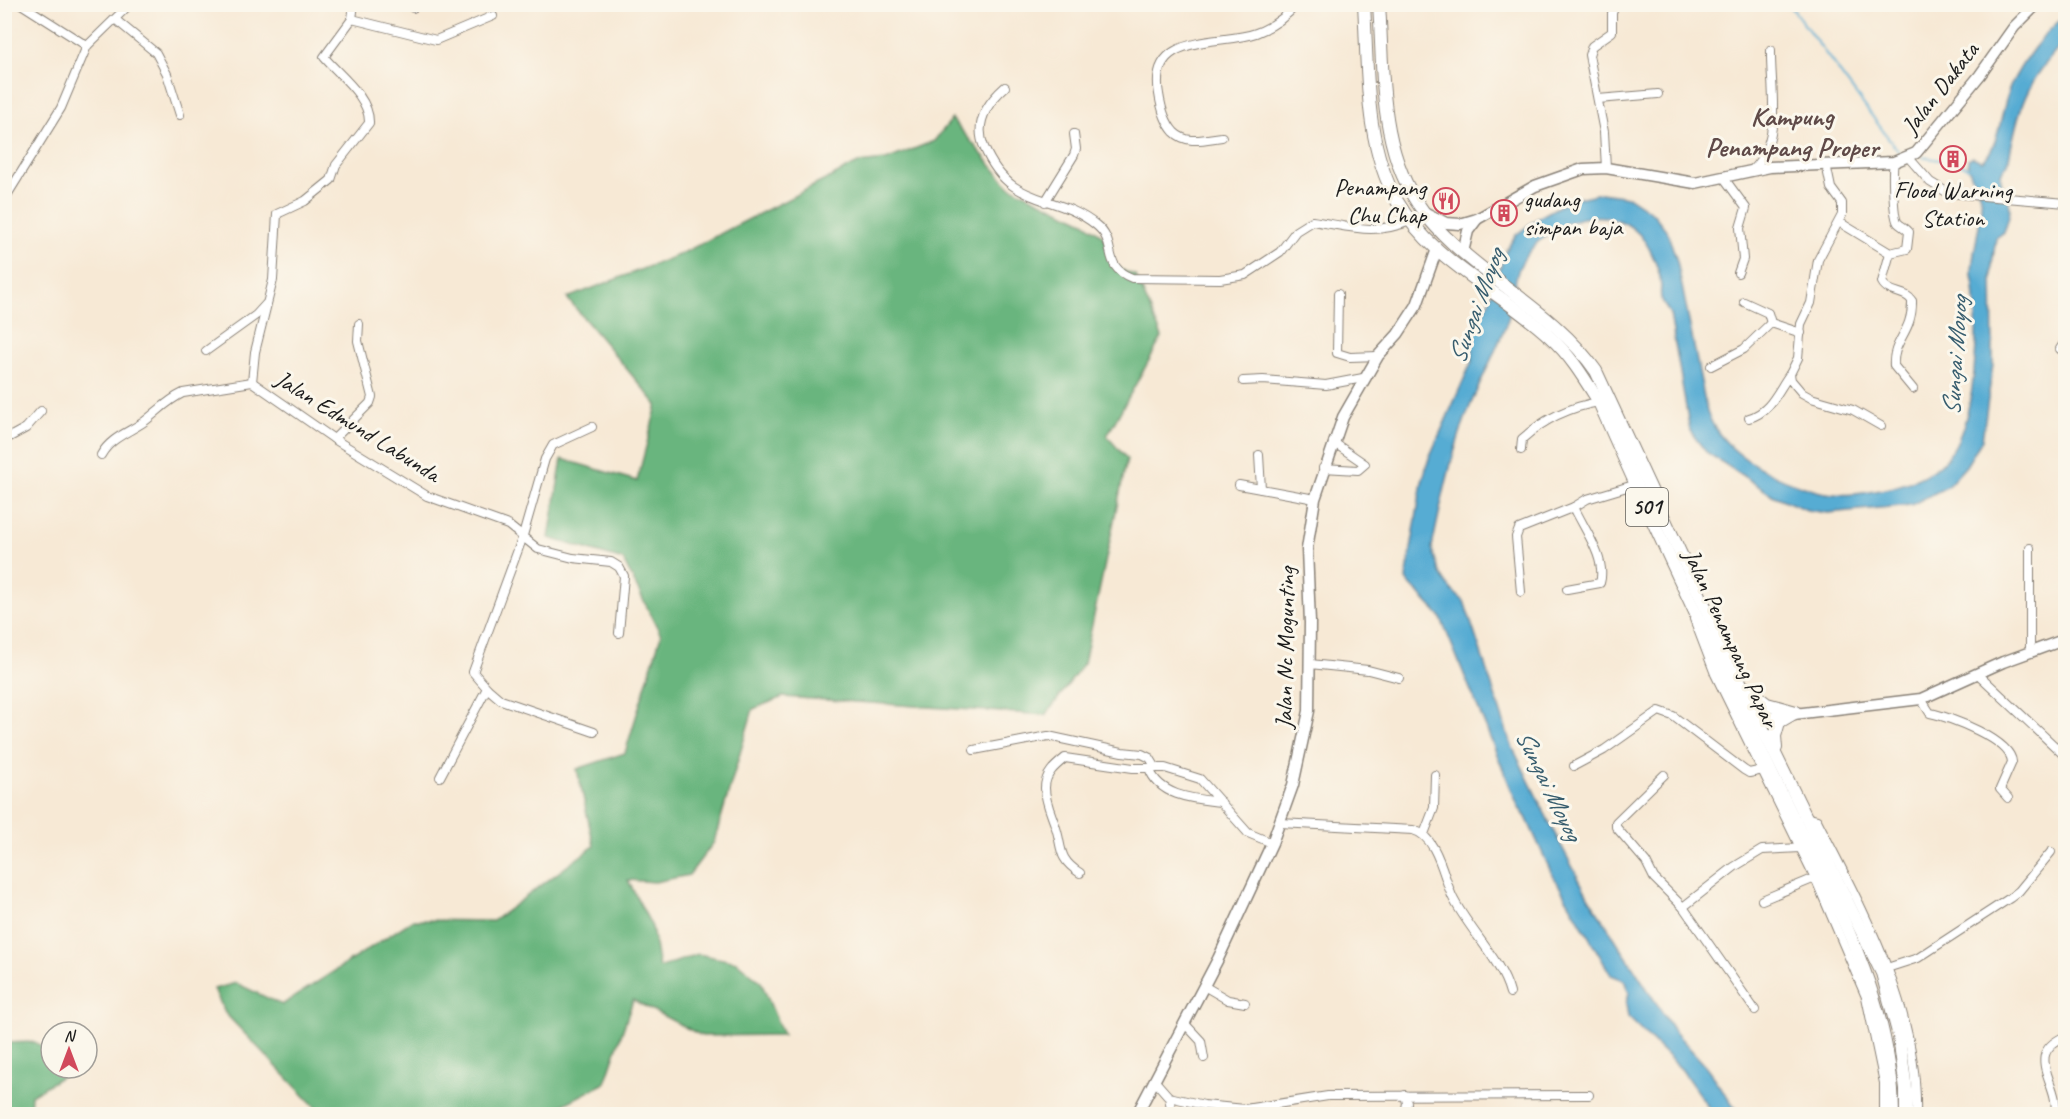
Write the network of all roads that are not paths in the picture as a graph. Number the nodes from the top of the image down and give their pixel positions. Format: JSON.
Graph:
{"nodes":[{"id":1,"x":21,"y":4,"type":"edge"},
{"id":2,"x":130,"y":4,"type":"edge"},
{"id":3,"x":354,"y":4,"type":"edge"},
{"id":4,"x":1297,"y":4,"type":"edge"},
{"id":5,"x":1364,"y":4,"type":"edge"},
{"id":6,"x":1379,"y":4,"type":"edge"},
{"id":7,"x":1616,"y":4,"type":"edge"},
{"id":8,"x":2037,"y":4,"type":"edge"},
{"id":9,"x":493,"y":16,"type":"dead end"},
{"id":10,"x":352,"y":19,"type":"junction"},
{"id":11,"x":116,"y":20,"type":"junction"},
{"id":12,"x":87,"y":46,"type":"junction"},
{"id":13,"x":1772,"y":50,"type":"dead end"},
{"id":14,"x":1005,"y":87,"type":"dead end"},
{"id":15,"x":1658,"y":94,"type":"dead end"},
{"id":16,"x":1598,"y":99,"type":"junction"},
{"id":17,"x":180,"y":115,"type":"dead end"},
{"id":18,"x":1074,"y":134,"type":"dead end"},
{"id":19,"x":1222,"y":137,"type":"dead end"},
{"id":20,"x":1909,"y":158,"type":"junction"},
{"id":21,"x":1894,"y":162,"type":"junction"},
{"id":22,"x":1826,"y":164,"type":"junction"},
{"id":23,"x":1606,"y":168,"type":"junction"},
{"id":24,"x":1751,"y":171,"type":"junction"},
{"id":25,"x":1724,"y":178,"type":"junction"},
{"id":26,"x":4,"y":200,"type":"edge"},
{"id":27,"x":1045,"y":202,"type":"junction"},
{"id":28,"x":2066,"y":203,"type":"edge"},
{"id":29,"x":1423,"y":212,"type":"junction"},
{"id":30,"x":1477,"y":219,"type":"junction"},
{"id":31,"x":1410,"y":221,"type":"junction"},
{"id":32,"x":1839,"y":222,"type":"junction"},
{"id":33,"x":1437,"y":249,"type":"junction"},
{"id":34,"x":1462,"y":252,"type":"junction"},
{"id":35,"x":1890,"y":253,"type":"junction"},
{"id":36,"x":1738,"y":273,"type":"dead end"},
{"id":37,"x":1338,"y":294,"type":"dead end"},
{"id":38,"x":1744,"y":302,"type":"dead end"},
{"id":39,"x":267,"y":303,"type":"junction"},
{"id":40,"x":1526,"y":309,"type":"junction"},
{"id":41,"x":1772,"y":323,"type":"junction"},
{"id":42,"x":359,"y":324,"type":"dead end"},
{"id":43,"x":1801,"y":333,"type":"junction"},
{"id":44,"x":2066,"y":340,"type":"edge"},
{"id":45,"x":2060,"y":348,"type":"dead end"},
{"id":46,"x":206,"y":351,"type":"dead end"},
{"id":47,"x":1378,"y":356,"type":"junction"},
{"id":48,"x":1711,"y":366,"type":"dead end"},
{"id":49,"x":1790,"y":374,"type":"junction"},
{"id":50,"x":1363,"y":378,"type":"junction"},
{"id":51,"x":1243,"y":381,"type":"dead end"},
{"id":52,"x":252,"y":382,"type":"junction"},
{"id":53,"x":1913,"y":389,"type":"dead end"},
{"id":54,"x":1599,"y":402,"type":"junction"},
{"id":55,"x":41,"y":411,"type":"dead end"},
{"id":56,"x":1749,"y":418,"type":"dead end"},
{"id":57,"x":1881,"y":426,"type":"dead end"},
{"id":58,"x":592,"y":427,"type":"dead end"},
{"id":59,"x":334,"y":439,"type":"junction"},
{"id":60,"x":4,"y":440,"type":"edge"},
{"id":61,"x":1333,"y":442,"type":"junction"},
{"id":62,"x":1521,"y":450,"type":"dead end"},
{"id":63,"x":101,"y":455,"type":"dead end"},
{"id":64,"x":1259,"y":455,"type":"dead end"},
{"id":65,"x":1323,"y":468,"type":"junction"},
{"id":66,"x":1637,"y":484,"type":"junction"},
{"id":67,"x":1239,"y":485,"type":"dead end"},
{"id":68,"x":1260,"y":489,"type":"junction"},
{"id":69,"x":1315,"y":499,"type":"junction"},
{"id":70,"x":1574,"y":507,"type":"junction"},
{"id":71,"x":522,"y":539,"type":"junction"},
{"id":72,"x":2030,"y":548,"type":"dead end"},
{"id":73,"x":1567,"y":589,"type":"dead end"},
{"id":74,"x":1521,"y":592,"type":"dead end"},
{"id":75,"x":1693,"y":608,"type":"junction"},
{"id":76,"x":619,"y":633,"type":"dead end"},
{"id":77,"x":2066,"y":639,"type":"edge"},
{"id":78,"x":2030,"y":651,"type":"junction"},
{"id":79,"x":1310,"y":664,"type":"junction"},
{"id":80,"x":1978,"y":674,"type":"junction"},
{"id":81,"x":1399,"y":678,"type":"dead end"},
{"id":82,"x":1741,"y":684,"type":"junction"},
{"id":83,"x":487,"y":688,"type":"junction"},
{"id":84,"x":1921,"y":699,"type":"junction"},
{"id":85,"x":1796,"y":712,"type":"junction"},
{"id":86,"x":1752,"y":719,"type":"junction"},
{"id":87,"x":594,"y":732,"type":"dead end"},
{"id":88,"x":974,"y":750,"type":"dead end"},
{"id":89,"x":1777,"y":755,"type":"junction"},
{"id":90,"x":2066,"y":757,"type":"edge"},
{"id":91,"x":1574,"y":765,"type":"dead end"},
{"id":92,"x":1153,"y":768,"type":"junction"},
{"id":93,"x":1763,"y":770,"type":"junction"},
{"id":94,"x":1435,"y":775,"type":"dead end"},
{"id":95,"x":1664,"y":775,"type":"dead end"},
{"id":96,"x":440,"y":777,"type":"dead end"},
{"id":97,"x":2008,"y":798,"type":"dead end"},
{"id":98,"x":1221,"y":802,"type":"junction"},
{"id":99,"x":1808,"y":818,"type":"junction"},
{"id":100,"x":1280,"y":823,"type":"junction"},
{"id":101,"x":1424,"y":834,"type":"junction"},
{"id":102,"x":1272,"y":843,"type":"junction"},
{"id":103,"x":1801,"y":848,"type":"junction"},
{"id":104,"x":2051,"y":852,"type":"dead end"},
{"id":105,"x":1080,"y":873,"type":"dead end"},
{"id":106,"x":1815,"y":878,"type":"junction"},
{"id":107,"x":1762,"y":900,"type":"dead end"},
{"id":108,"x":1683,"y":907,"type":"junction"},
{"id":109,"x":1887,"y":968,"type":"junction"},
{"id":110,"x":1204,"y":986,"type":"junction"},
{"id":111,"x":1510,"y":993,"type":"dead end"},
{"id":112,"x":1245,"y":1003,"type":"dead end"},
{"id":113,"x":1755,"y":1010,"type":"dead end"},
{"id":114,"x":1186,"y":1025,"type":"junction"},
{"id":115,"x":2066,"y":1036,"type":"edge"},
{"id":116,"x":1204,"y":1058,"type":"dead end"},
{"id":117,"x":1154,"y":1080,"type":"junction"},
{"id":118,"x":1405,"y":1095,"type":"junction"},
{"id":119,"x":1589,"y":1095,"type":"dead end"},
{"id":120,"x":1169,"y":1097,"type":"junction"},
{"id":121,"x":1137,"y":1114,"type":"edge"},
{"id":122,"x":1172,"y":1114,"type":"edge"},
{"id":123,"x":1405,"y":1114,"type":"edge"},
{"id":124,"x":1884,"y":1114,"type":"edge"},
{"id":125,"x":1893,"y":1114,"type":"edge"},
{"id":126,"x":1906,"y":1114,"type":"edge"},
{"id":127,"x":1916,"y":1114,"type":"edge"},
{"id":128,"x":2055,"y":1114,"type":"edge"}],
"edges":[{"from":1,"to":12,"type":"street"},
{"from":2,"to":11,"type":"street"},
{"from":3,"to":10,"type":"street","name":"Jalan Edmund Labunda"},
{"from":4,"to":19,"type":"street"},
{"from":5,"to":31,"type":"main road","name":"Jalan Penampang Papar","number":"501"},
{"from":6,"to":29,"type":"main road","name":"Jalan Penampang Papar","number":"501"},
{"from":7,"to":16,"type":"street"},
{"from":8,"to":20,"type":"street","name":"Jalan Dakata"},
{"from":9,"to":10,"type":"street"},
{"from":10,"to":39,"type":"street","name":"Jalan Edmund Labunda"},
{"from":11,"to":12,"type":"street"},
{"from":11,"to":17,"type":"street"},
{"from":12,"to":26,"type":"street"},
{"from":13,"to":24,"type":"street"},
{"from":14,"to":27,"type":"street"},
{"from":15,"to":16,"type":"street"},
{"from":16,"to":23,"type":"street"},
{"from":18,"to":27,"type":"street"},
{"from":20,"to":21,"type":"street","name":"Jalan Dakata"},
{"from":20,"to":28,"type":"street"},
{"from":21,"to":22,"type":"street","name":"Jalan Dakata"},
{"from":21,"to":35,"type":"street"},
{"from":22,"to":24,"type":"street","name":"Jalan Dakata"},
{"from":22,"to":32,"type":"street"},
{"from":23,"to":25,"type":"street","name":"Jalan Dakata"},
{"from":23,"to":30,"type":"street","name":"Jalan Dakata"},
{"from":24,"to":25,"type":"street","name":"Jalan Dakata"},
{"from":25,"to":36,"type":"street"},
{"from":27,"to":31,"type":"street"},
{"from":29,"to":30,"type":"street","name":"Jalan Dakata"},
{"from":29,"to":34,"type":"main road","name":"Jalan Penampang Papar","number":"501"},
{"from":30,"to":34,"type":"street"},
{"from":31,"to":33,"type":"main road","name":"Jalan Penampang Papar","number":"501"},
{"from":32,"to":35,"type":"street"},
{"from":32,"to":43,"type":"street"},
{"from":33,"to":40,"type":"main road","name":"Jalan Penampang Papar","number":"501"},
{"from":33,"to":47,"type":"street","name":"Jalan Nc Mogunting"},
{"from":34,"to":40,"type":"main road","name":"Jalan Penampang Papar","number":"501"},
{"from":35,"to":53,"type":"street"},
{"from":37,"to":47,"type":"street"},
{"from":38,"to":41,"type":"street"},
{"from":39,"to":46,"type":"street"},
{"from":39,"to":52,"type":"street","name":"Jalan Edmund Labunda"},
{"from":40,"to":54,"type":"main road","name":"Jalan Penampang Papar","number":"501"},
{"from":40,"to":82,"type":"main road","name":"Jalan Penampang Papar","number":"501"},
{"from":41,"to":43,"type":"street"},
{"from":41,"to":48,"type":"street"},
{"from":42,"to":59,"type":"street"},
{"from":43,"to":49,"type":"street"},
{"from":44,"to":45,"type":"street"},
{"from":47,"to":50,"type":"street","name":"Jalan Nc Mogunting"},
{"from":49,"to":56,"type":"street"},
{"from":49,"to":57,"type":"street"},
{"from":50,"to":51,"type":"street"},
{"from":50,"to":61,"type":"street","name":"Jalan Nc Mogunting"},
{"from":52,"to":59,"type":"street","name":"Jalan Edmund Labunda"},
{"from":52,"to":63,"type":"street"},
{"from":54,"to":62,"type":"street"},
{"from":54,"to":66,"type":"main road","name":"Jalan Penampang Papar","number":"501"},
{"from":55,"to":60,"type":"street"},
{"from":58,"to":71,"type":"street"},
{"from":59,"to":71,"type":"street","name":"Jalan Edmund Labunda"},
{"from":61,"to":65,"type":"street","name":"Jalan Nc Mogunting"},
{"from":61,"to":65,"type":"street"},
{"from":64,"to":68,"type":"street"},
{"from":65,"to":69,"type":"street","name":"Jalan Nc Mogunting"},
{"from":66,"to":70,"type":"street"},
{"from":66,"to":75,"type":"main road","name":"Jalan Penampang Papar","number":"501"},
{"from":67,"to":68,"type":"street"},
{"from":68,"to":69,"type":"street"},
{"from":69,"to":79,"type":"street","name":"Jalan Nc Mogunting"},
{"from":70,"to":73,"type":"street"},
{"from":70,"to":74,"type":"street"},
{"from":71,"to":76,"type":"street","name":"Jalan Edmund Labunda"},
{"from":71,"to":83,"type":"street"},
{"from":72,"to":78,"type":"street"},
{"from":75,"to":86,"type":"main road","name":"Jalan Penampang Papar","number":"501"},
{"from":75,"to":93,"type":"street"},
{"from":77,"to":78,"type":"street"},
{"from":78,"to":80,"type":"street"},
{"from":79,"to":81,"type":"street"},
{"from":79,"to":100,"type":"street","name":"Jalan Nc Mogunting"},
{"from":80,"to":84,"type":"street"},
{"from":80,"to":90,"type":"street"},
{"from":82,"to":85,"type":"main road"},
{"from":82,"to":86,"type":"main road","name":"Jalan Penampang Papar","number":"501"},
{"from":83,"to":87,"type":"street"},
{"from":83,"to":96,"type":"street"},
{"from":84,"to":85,"type":"street"},
{"from":84,"to":97,"type":"street"},
{"from":85,"to":86,"type":"street"},
{"from":85,"to":89,"type":"main road"},
{"from":86,"to":89,"type":"main road","name":"Jalan Penampang Papar","number":"501"},
{"from":86,"to":125,"type":"main road","name":"Jalan Penampang Papar","number":"501"},
{"from":88,"to":92,"type":"street"},
{"from":89,"to":99,"type":"main road","name":"Jalan Penampang Papar","number":"501"},
{"from":91,"to":93,"type":"street"},
{"from":92,"to":98,"type":"street"},
{"from":92,"to":98,"type":"street"},
{"from":92,"to":105,"type":"street"},
{"from":93,"to":103,"type":"street"},
{"from":94,"to":101,"type":"street"},
{"from":95,"to":108,"type":"street"},
{"from":98,"to":102,"type":"street"},
{"from":99,"to":109,"type":"street"},
{"from":99,"to":126,"type":"main road","name":"Jalan Penampang Papar","number":"501"},
{"from":100,"to":101,"type":"street"},
{"from":100,"to":102,"type":"street","name":"Jalan Nc Mogunting"},
{"from":101,"to":111,"type":"street"},
{"from":102,"to":110,"type":"street","name":"Jalan Nc Mogunting"},
{"from":103,"to":106,"type":"street"},
{"from":103,"to":108,"type":"street"},
{"from":104,"to":109,"type":"street"},
{"from":106,"to":107,"type":"street"},
{"from":106,"to":124,"type":"street"},
{"from":108,"to":113,"type":"street"},
{"from":109,"to":127,"type":"street"},
{"from":110,"to":112,"type":"street"},
{"from":110,"to":114,"type":"street","name":"Jalan Nc Mogunting"},
{"from":114,"to":116,"type":"street"},
{"from":114,"to":117,"type":"street","name":"Jalan Nc Mogunting"},
{"from":115,"to":128,"type":"street"},
{"from":117,"to":120,"type":"street"},
{"from":117,"to":121,"type":"street","name":"Jalan Nc Mogunting"},
{"from":118,"to":119,"type":"street"},
{"from":118,"to":120,"type":"street"},
{"from":118,"to":123,"type":"street"},
{"from":120,"to":122,"type":"street"}]}
